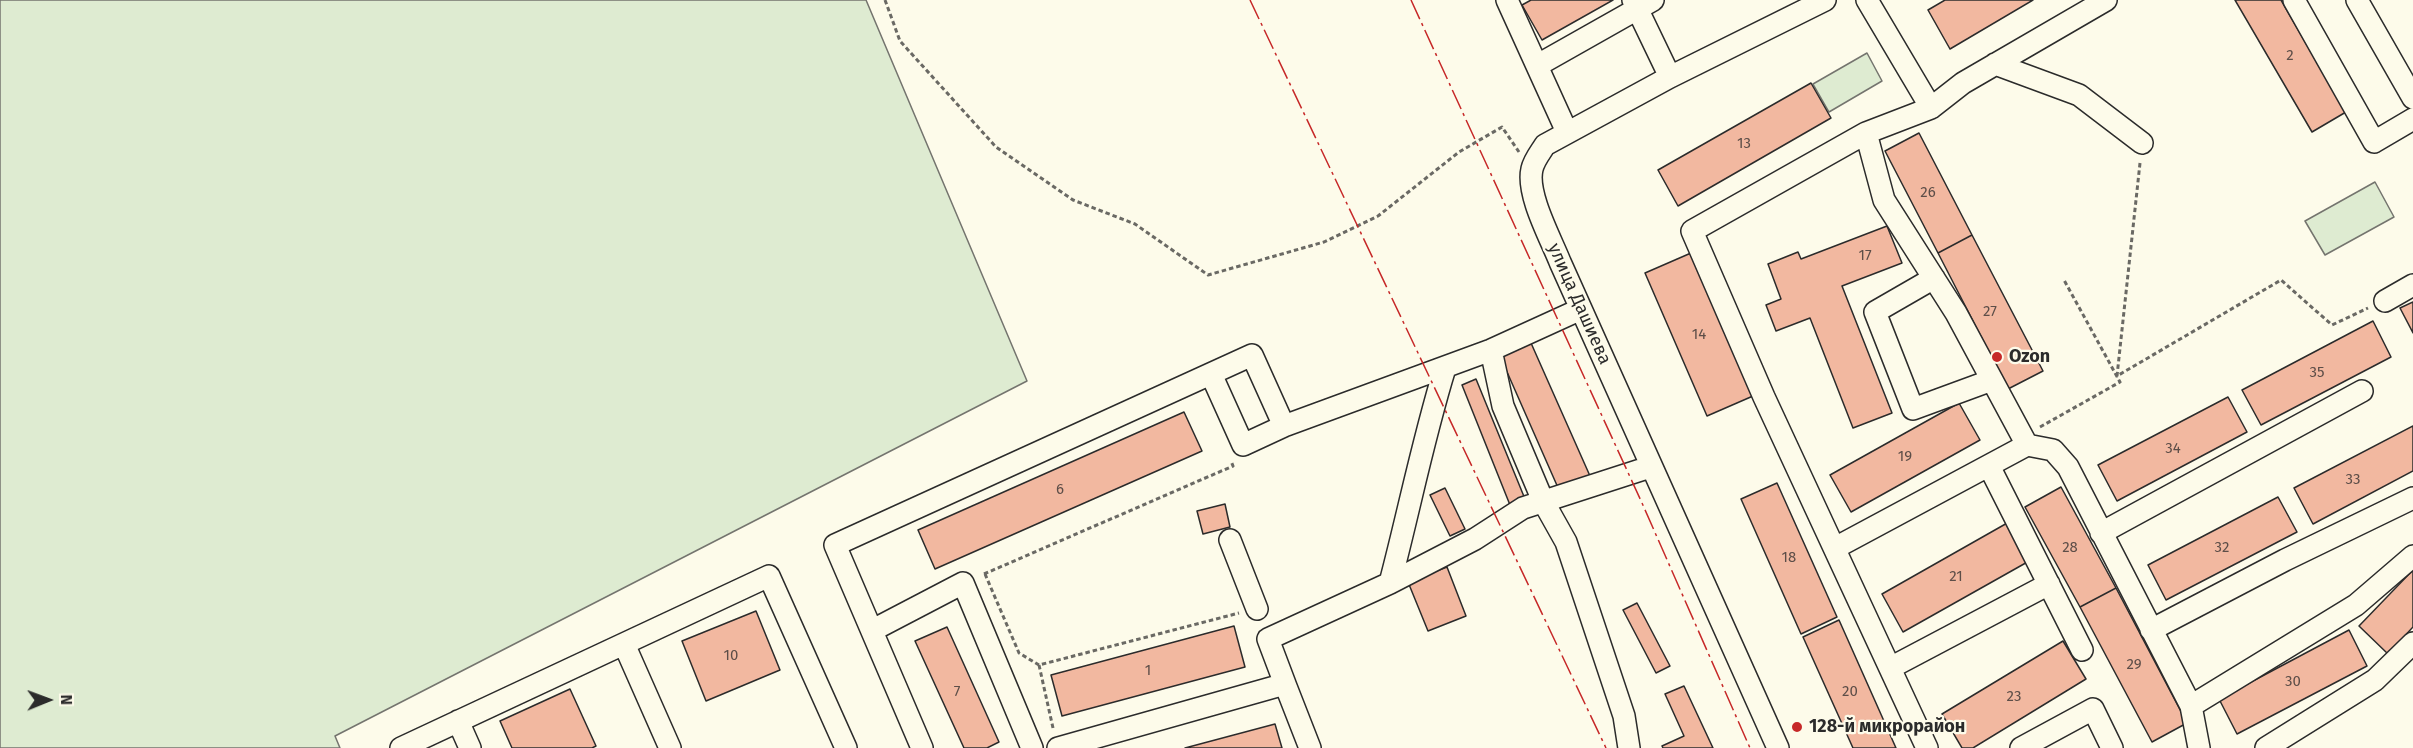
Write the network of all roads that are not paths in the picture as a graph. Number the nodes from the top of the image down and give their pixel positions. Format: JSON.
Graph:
{"nodes":[{"id":1,"x":1507,"y":0,"type":"edge"},
{"id":2,"x":1825,"y":0,"type":"edge"},
{"id":3,"x":1867,"y":0,"type":"edge"},
{"id":4,"x":2106,"y":0,"type":"edge"},
{"id":5,"x":2294,"y":0,"type":"edge"},
{"id":6,"x":2357,"y":0,"type":"edge"},
{"id":7,"x":1641,"y":3,"type":"edge"},
{"id":8,"x":1995,"y":64,"type":"junction"},
{"id":9,"x":1538,"y":65,"type":"junction"},
{"id":10,"x":1670,"y":77,"type":"junction"},
{"id":11,"x":2413,"y":98,"type":"edge"},
{"id":12,"x":1931,"y":108,"type":"junction"},
{"id":13,"x":2413,"y":119,"type":"edge"},
{"id":14,"x":1567,"y":132,"type":"junction"},
{"id":15,"x":1866,"y":133,"type":"junction"},
{"id":16,"x":2142,"y":143,"type":"road end"},
{"id":17,"x":1934,"y":278,"type":"junction"},
{"id":18,"x":2413,"y":285,"type":"edge"},
{"id":19,"x":2385,"y":301,"type":"road end"},
{"id":20,"x":1581,"y":309,"type":"junction"},
{"id":21,"x":1491,"y":350,"type":"junction"},
{"id":22,"x":1445,"y":368,"type":"junction"},
{"id":23,"x":1211,"y":374,"type":"junction"},
{"id":24,"x":1992,"y":380,"type":"junction"},
{"id":25,"x":2362,"y":391,"type":"dead end"},
{"id":26,"x":1284,"y":426,"type":"junction"},
{"id":27,"x":2025,"y":441,"type":"junction"},
{"id":28,"x":1989,"y":466,"type":"junction"},
{"id":29,"x":1650,"y":467,"type":"junction"},
{"id":30,"x":2413,"y":498,"type":"edge"},
{"id":31,"x":1543,"y":501,"type":"junction"},
{"id":32,"x":2101,"y":534,"type":"junction"},
{"id":33,"x":1230,"y":540,"type":"dead end"},
{"id":34,"x":1835,"y":548,"type":"junction"},
{"id":35,"x":2413,"y":556,"type":"edge"},
{"id":36,"x":1389,"y":583,"type":"junction"},
{"id":37,"x":2049,"y":584,"type":"junction"},
{"id":38,"x":1257,"y":609,"type":"road end"},
{"id":39,"x":873,"y":630,"type":"junction"},
{"id":40,"x":2151,"y":630,"type":"junction"},
{"id":41,"x":2413,"y":643,"type":"edge"},
{"id":42,"x":624,"y":644,"type":"junction"},
{"id":43,"x":2082,"y":650,"type":"dead end"},
{"id":44,"x":1890,"y":668,"type":"junction"},
{"id":45,"x":1285,"y":684,"type":"junction"},
{"id":46,"x":2191,"y":706,"type":"junction"},
{"id":47,"x":458,"y":721,"type":"junction"},
{"id":48,"x":1058,"y":747,"type":"edge"},
{"id":49,"x":401,"y":748,"type":"edge"},
{"id":50,"x":470,"y":748,"type":"edge"},
{"id":51,"x":670,"y":748,"type":"edge"},
{"id":52,"x":846,"y":748,"type":"edge"},
{"id":53,"x":922,"y":748,"type":"edge"},
{"id":54,"x":1032,"y":748,"type":"edge"},
{"id":55,"x":1310,"y":748,"type":"edge"},
{"id":56,"x":1629,"y":748,"type":"edge"},
{"id":57,"x":1778,"y":748,"type":"edge"},
{"id":58,"x":1927,"y":748,"type":"edge"},
{"id":59,"x":2021,"y":748,"type":"edge"},
{"id":60,"x":2112,"y":748,"type":"edge"},
{"id":61,"x":2199,"y":748,"type":"edge"},
{"id":62,"x":2266,"y":748,"type":"edge"}],
"edges":[{"from":1,"to":9,"type":"street"},
{"from":2,"to":10,"type":"street"},
{"from":3,"to":12,"type":"street"},
{"from":4,"to":8,"type":"street"},
{"from":5,"to":13,"type":"street"},
{"from":6,"to":11,"type":"street"},
{"from":7,"to":9,"type":"street"},
{"from":7,"to":10,"type":"street"},
{"from":8,"to":12,"type":"street"},
{"from":8,"to":16,"type":"street"},
{"from":9,"to":14,"type":"street"},
{"from":10,"to":14,"type":"street"},
{"from":12,"to":15,"type":"street"},
{"from":14,"to":20,"type":"street","name":"улица Дашиева"},
{"from":15,"to":17,"type":"street"},
{"from":15,"to":34,"type":"street"},
{"from":17,"to":24,"type":"street"},
{"from":17,"to":24,"type":"street"},
{"from":18,"to":19,"type":"street"},
{"from":20,"to":21,"type":"street"},
{"from":20,"to":29,"type":"street","name":"улица Дашиева"},
{"from":21,"to":22,"type":"street"},
{"from":21,"to":31,"type":"street"},
{"from":22,"to":26,"type":"street"},
{"from":22,"to":36,"type":"street"},
{"from":23,"to":26,"type":"street"},
{"from":23,"to":26,"type":"street"},
{"from":23,"to":39,"type":"street"},
{"from":24,"to":27,"type":"street"},
{"from":25,"to":32,"type":"street"},
{"from":27,"to":28,"type":"street"},
{"from":27,"to":32,"type":"street"},
{"from":28,"to":34,"type":"street"},
{"from":28,"to":37,"type":"street"},
{"from":29,"to":31,"type":"street"},
{"from":29,"to":57,"type":"street","name":"улица Дашиева"},
{"from":30,"to":40,"type":"street"},
{"from":31,"to":36,"type":"street"},
{"from":31,"to":56,"type":"street"},
{"from":32,"to":40,"type":"street"},
{"from":33,"to":38,"type":"street"},
{"from":34,"to":44,"type":"street"},
{"from":35,"to":46,"type":"street"},
{"from":36,"to":45,"type":"street"},
{"from":37,"to":43,"type":"street"},
{"from":37,"to":44,"type":"street"},
{"from":39,"to":53,"type":"street"},
{"from":39,"to":54,"type":"street"},
{"from":40,"to":46,"type":"street"},
{"from":41,"to":62,"type":"street"},
{"from":42,"to":47,"type":"street"},
{"from":42,"to":51,"type":"street"},
{"from":42,"to":52,"type":"street"},
{"from":44,"to":58,"type":"street"},
{"from":45,"to":48,"type":"street"},
{"from":45,"to":55,"type":"street"},
{"from":46,"to":61,"type":"street"},
{"from":47,"to":49,"type":"street"},
{"from":47,"to":50,"type":"street"},
{"from":59,"to":60,"type":"street"}]}
